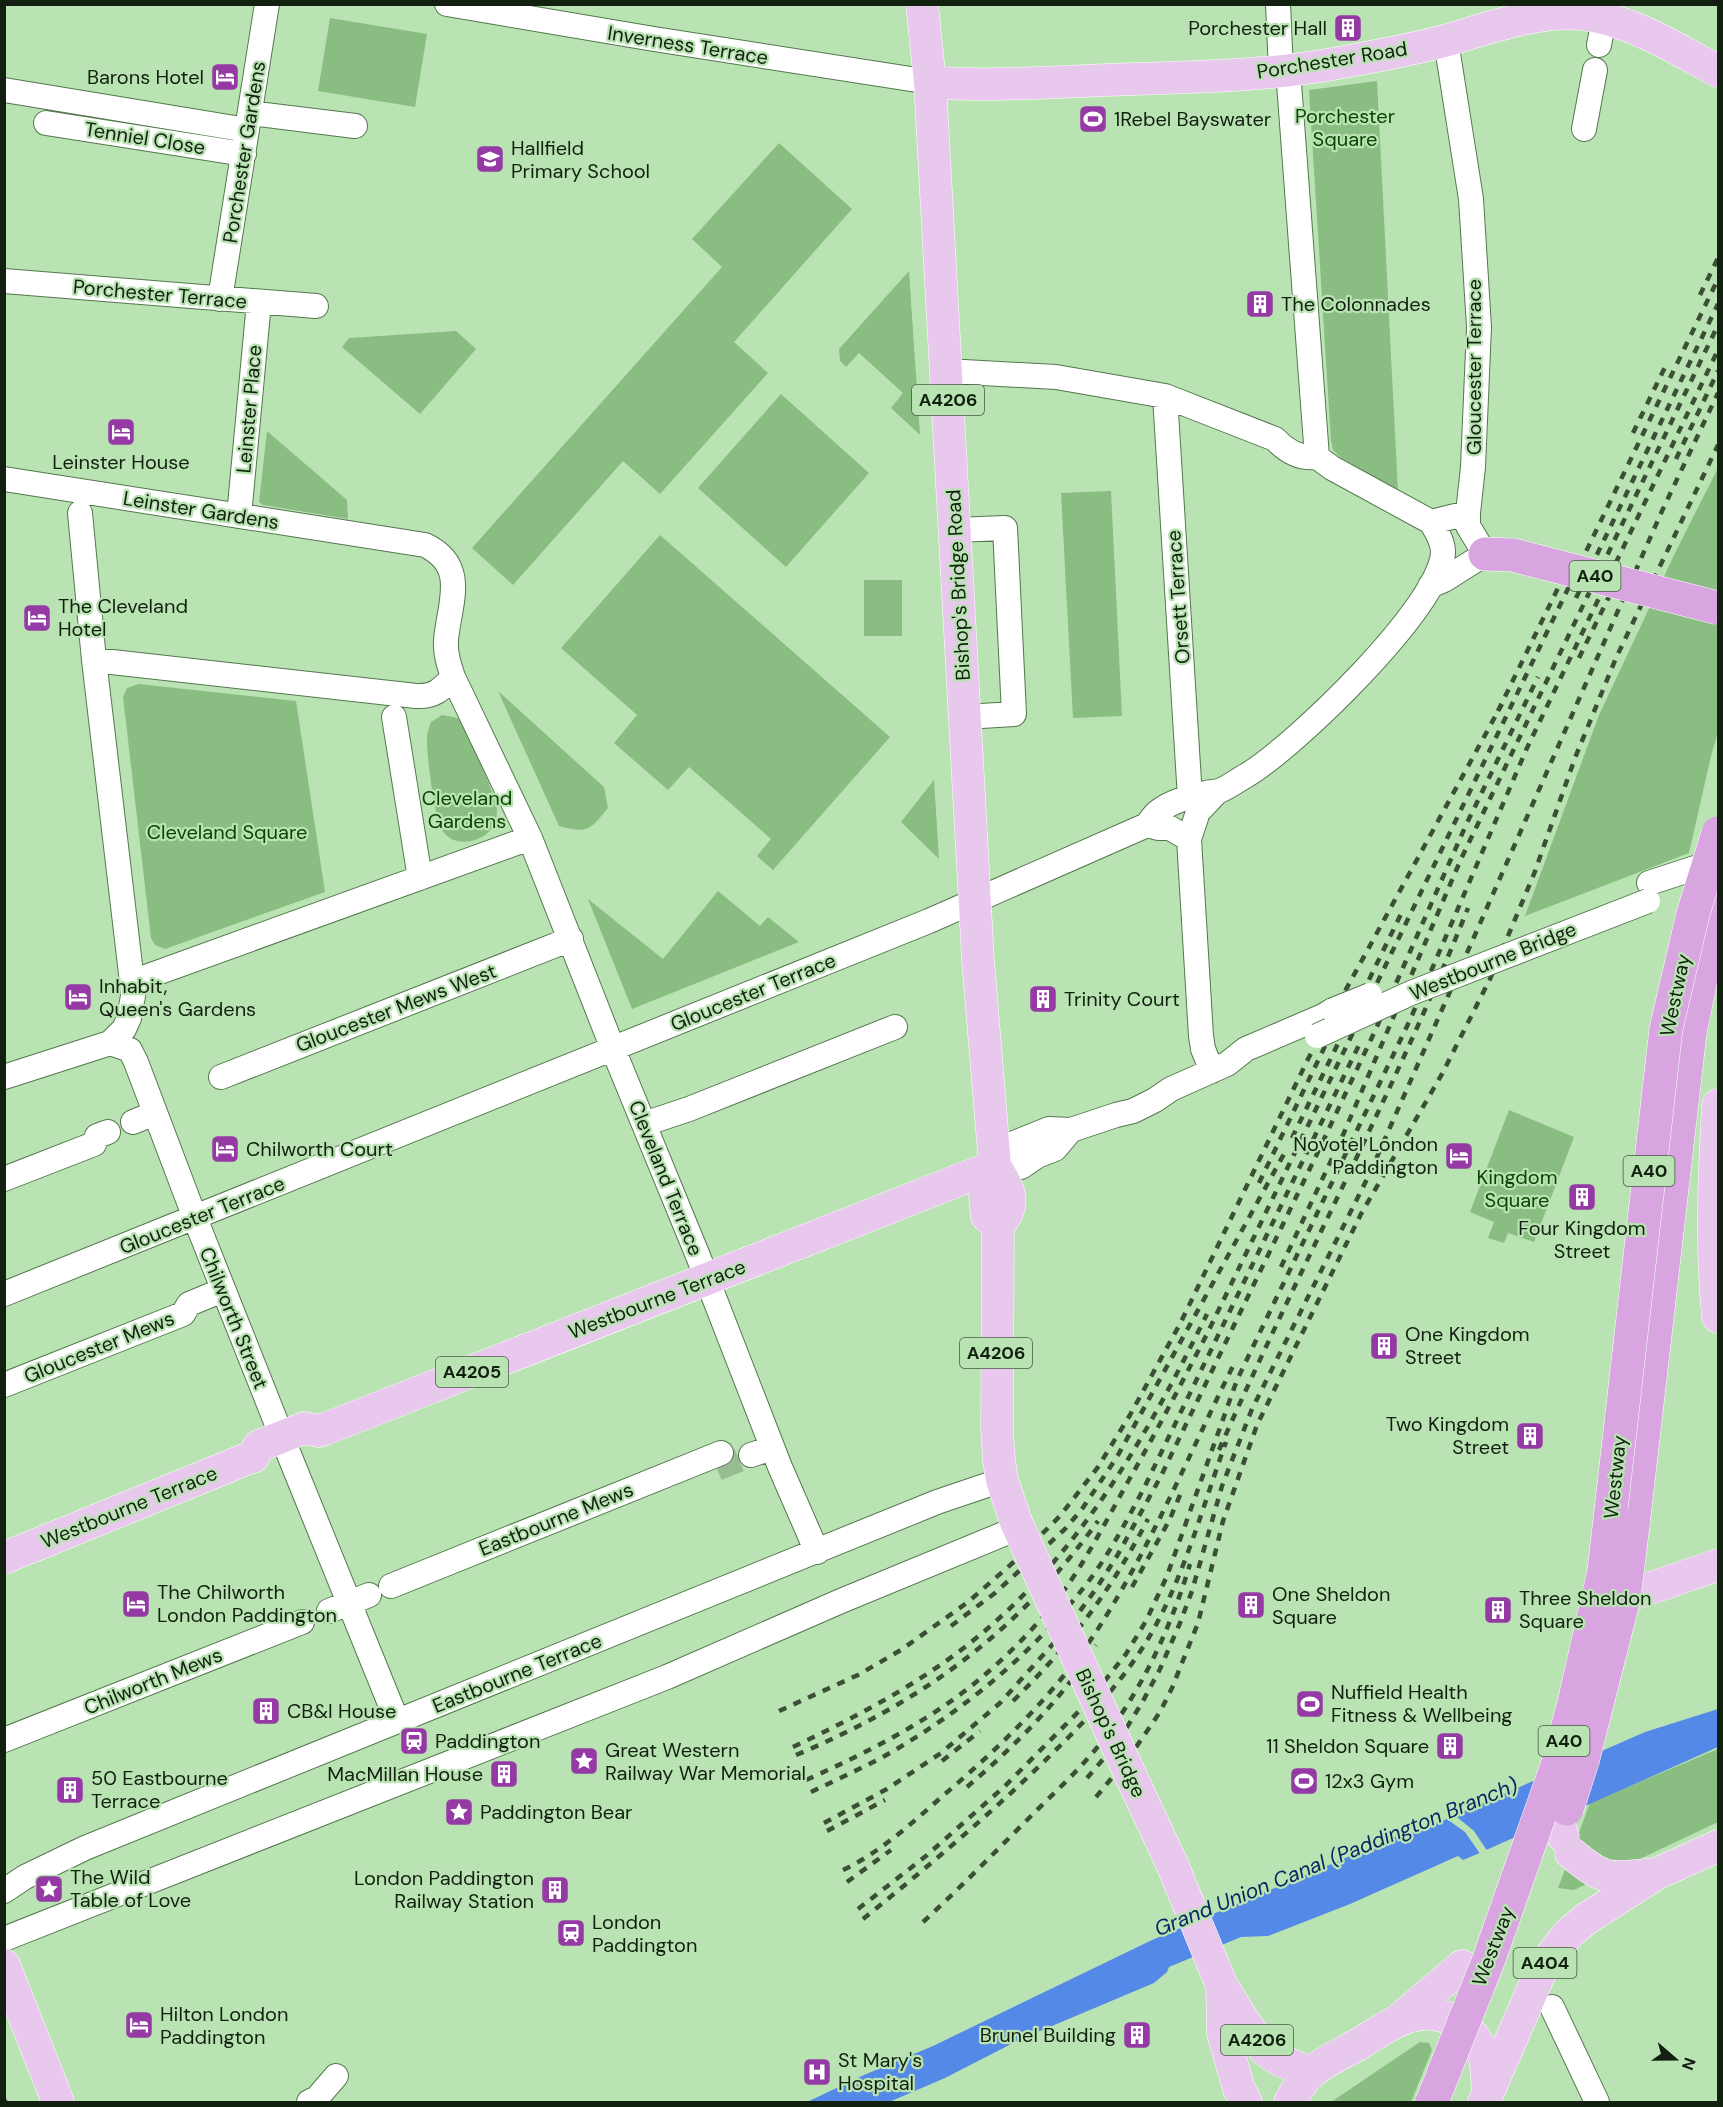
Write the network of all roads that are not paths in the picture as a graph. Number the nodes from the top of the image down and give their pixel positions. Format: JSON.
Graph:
{"nodes":[{"id":1,"x":267,"y":4,"type":"edge"},
{"id":2,"x":447,"y":4,"type":"edge"},
{"id":3,"x":922,"y":4,"type":"edge"},
{"id":4,"x":1278,"y":4,"type":"edge"},
{"id":5,"x":512,"y":10,"type":"edge"},
{"id":6,"x":1513,"y":13,"type":"edge"},
{"id":7,"x":1591,"y":21,"type":"edge"},
{"id":8,"x":1446,"y":40,"type":"junction"},
{"id":9,"x":1285,"y":70,"type":"junction"},
{"id":10,"x":1595,"y":70,"type":"dead end"},
{"id":11,"x":1719,"y":70,"type":"edge"},
{"id":12,"x":930,"y":82,"type":"junction"},
{"id":13,"x":4,"y":90,"type":"edge"},
{"id":14,"x":249,"y":121,"type":"junction"},
{"id":15,"x":46,"y":123,"type":"dead end"},
{"id":16,"x":355,"y":126,"type":"dead end"},
{"id":17,"x":1584,"y":129,"type":"dead end"},
{"id":18,"x":244,"y":154,"type":"junction"},
{"id":19,"x":4,"y":281,"type":"edge"},
{"id":20,"x":220,"y":299,"type":"junction"},
{"id":21,"x":259,"y":302,"type":"junction"},
{"id":22,"x":316,"y":306,"type":"dead end"},
{"id":23,"x":946,"y":371,"type":"junction"},
{"id":24,"x":1165,"y":396,"type":"junction"},
{"id":25,"x":1315,"y":430,"type":"junction"},
{"id":26,"x":1275,"y":439,"type":"junction"},
{"id":27,"x":1317,"y":457,"type":"junction"},
{"id":28,"x":4,"y":479,"type":"edge"},
{"id":29,"x":80,"y":513,"type":"dead end"},
{"id":30,"x":1468,"y":513,"type":"junction"},
{"id":31,"x":240,"y":516,"type":"junction"},
{"id":32,"x":1431,"y":522,"type":"junction"},
{"id":33,"x":955,"y":530,"type":"junction"},
{"id":34,"x":1499,"y":555,"type":"junction"},
{"id":35,"x":1430,"y":586,"type":"junction"},
{"id":36,"x":1719,"y":608,"type":"edge"},
{"id":37,"x":94,"y":660,"type":"junction"},
{"id":38,"x":453,"y":677,"type":"junction"},
{"id":39,"x":392,"y":706,"type":"junction"},
{"id":40,"x":965,"y":717,"type":"junction"},
{"id":41,"x":1217,"y":792,"type":"junction"},
{"id":42,"x":1190,"y":798,"type":"junction"},
{"id":43,"x":1147,"y":825,"type":"junction"},
{"id":44,"x":1719,"y":833,"type":"edge"},
{"id":45,"x":530,"y":838,"type":"junction"},
{"id":46,"x":1189,"y":839,"type":"junction"},
{"id":47,"x":1692,"y":877,"type":"dead end"},
{"id":48,"x":420,"y":878,"type":"junction"},
{"id":49,"x":975,"y":901,"type":"junction"},
{"id":50,"x":1719,"y":907,"type":"edge"},
{"id":51,"x":572,"y":939,"type":"junction"},
{"id":52,"x":132,"y":982,"type":"junction"},
{"id":53,"x":895,"y":1027,"type":"dead end"},
{"id":54,"x":1304,"y":1032,"type":"joint"},
{"id":55,"x":110,"y":1043,"type":"junction"},
{"id":56,"x":613,"y":1049,"type":"junction"},
{"id":57,"x":1219,"y":1068,"type":"junction"},
{"id":58,"x":4,"y":1077,"type":"edge"},
{"id":59,"x":221,"y":1077,"type":"dead end"},
{"id":60,"x":1719,"y":1105,"type":"edge"},
{"id":61,"x":644,"y":1124,"type":"junction"},
{"id":62,"x":108,"y":1132,"type":"dead end"},
{"id":63,"x":995,"y":1166,"type":"junction"},
{"id":64,"x":4,"y":1179,"type":"edge"},
{"id":65,"x":195,"y":1218,"type":"junction"},
{"id":66,"x":707,"y":1280,"type":"junction"},
{"id":67,"x":223,"y":1290,"type":"junction"},
{"id":68,"x":4,"y":1294,"type":"edge"},
{"id":69,"x":1719,"y":1317,"type":"edge"},
{"id":70,"x":4,"y":1385,"type":"edge"},
{"id":71,"x":285,"y":1444,"type":"junction"},
{"id":72,"x":721,"y":1453,"type":"tunnel mouth"},
{"id":73,"x":1002,"y":1480,"type":"junction"},
{"id":74,"x":1017,"y":1525,"type":"junction"},
{"id":75,"x":817,"y":1552,"type":"junction"},
{"id":76,"x":4,"y":1558,"type":"edge"},
{"id":77,"x":1719,"y":1565,"type":"edge"},
{"id":78,"x":1639,"y":1592,"type":"dead end"},
{"id":79,"x":360,"y":1599,"type":"junction"},
{"id":80,"x":302,"y":1622,"type":"dead end"},
{"id":81,"x":397,"y":1722,"type":"junction"},
{"id":82,"x":4,"y":1740,"type":"edge"},
{"id":83,"x":1558,"y":1797,"type":"dead end"},
{"id":84,"x":1719,"y":1846,"type":"edge"},
{"id":85,"x":1656,"y":1874,"type":"junction"},
{"id":86,"x":4,"y":1892,"type":"edge"},
{"id":87,"x":4,"y":1938,"type":"edge"},
{"id":88,"x":4,"y":1965,"type":"edge"},
{"id":89,"x":1462,"y":1966,"type":"dead end"},
{"id":90,"x":1222,"y":1986,"type":"junction"},
{"id":91,"x":1552,"y":2007,"type":"dead end"},
{"id":92,"x":1397,"y":2022,"type":"junction"},
{"id":93,"x":1311,"y":2073,"type":"junction"},
{"id":94,"x":336,"y":2076,"type":"dead end"},
{"id":95,"x":1486,"y":2098,"type":"edge"},
{"id":96,"x":58,"y":2103,"type":"edge"},
{"id":97,"x":309,"y":2103,"type":"edge"},
{"id":98,"x":1246,"y":2103,"type":"edge"},
{"id":99,"x":1290,"y":2103,"type":"edge"},
{"id":100,"x":1432,"y":2103,"type":"edge"},
{"id":101,"x":1456,"y":2103,"type":"edge"},
{"id":102,"x":1597,"y":2103,"type":"edge"}],
"edges":[{"from":1,"to":14,"type":"street","name":"Porchester Gardens"},
{"from":2,"to":5,"type":"street","name":"Inverness Terrace"},
{"from":3,"to":12,"type":"main road","name":"Bishop's Bridge Road","number":"A4206"},
{"from":4,"to":9,"type":"street"},
{"from":5,"to":12,"type":"street","name":"Inverness Terrace"},
{"from":6,"to":7,"type":"main road","name":"Porchester Road"},
{"from":6,"to":8,"type":"main road","name":"Porchester Road"},
{"from":7,"to":11,"type":"main road","name":"Porchester Road"},
{"from":8,"to":9,"type":"main road","name":"Porchester Road"},
{"from":8,"to":30,"type":"street","name":"Gloucester Terrace"},
{"from":9,"to":12,"type":"main road","name":"Porchester Road"},
{"from":9,"to":25,"type":"street"},
{"from":10,"to":17,"type":"street"},
{"from":12,"to":23,"type":"main road","name":"Bishop's Bridge Road","number":"A4206"},
{"from":13,"to":14,"type":"street"},
{"from":14,"to":16,"type":"street"},
{"from":14,"to":18,"type":"street","name":"Porchester Gardens"},
{"from":15,"to":18,"type":"street","name":"Tenniel Close"},
{"from":18,"to":20,"type":"street","name":"Porchester Gardens"},
{"from":19,"to":20,"type":"street","name":"Porchester Terrace"},
{"from":20,"to":21,"type":"street","name":"Porchester Terrace"},
{"from":21,"to":22,"type":"street","name":"Porchester Terrace"},
{"from":21,"to":31,"type":"street","name":"Leinster Place"},
{"from":23,"to":24,"type":"street"},
{"from":23,"to":33,"type":"main road","name":"Bishop's Bridge Road","number":"A4206"},
{"from":24,"to":26,"type":"street"},
{"from":24,"to":42,"type":"street","name":"Orsett Terrace"},
{"from":25,"to":26,"type":"street"},
{"from":25,"to":27,"type":"street"},
{"from":26,"to":27,"type":"street"},
{"from":27,"to":32,"type":"street"},
{"from":28,"to":31,"type":"street","name":"Leinster Gardens"},
{"from":29,"to":37,"type":"street"},
{"from":30,"to":32,"type":"street"},
{"from":30,"to":34,"type":"street","name":"Gloucester Terrace"},
{"from":31,"to":38,"type":"street","name":"Leinster Gardens"},
{"from":32,"to":35,"type":"street","name":"Gloucester Terrace"},
{"from":33,"to":40,"type":"main road","name":"Bishop's Bridge Road","number":"A4206"},
{"from":33,"to":40,"type":"street"},
{"from":34,"to":35,"type":"street","name":"Gloucester Terrace"},
{"from":34,"to":36,"type":"highway","number":"A40","bridge":true},
{"from":35,"to":41,"type":"street","name":"Gloucester Terrace"},
{"from":37,"to":39,"type":"street"},
{"from":37,"to":52,"type":"street"},
{"from":38,"to":39,"type":"street"},
{"from":38,"to":45,"type":"street"},
{"from":39,"to":48,"type":"street"},
{"from":40,"to":49,"type":"main road","name":"Bishop's Bridge Road","number":"A4206"},
{"from":41,"to":42,"type":"street","name":"Gloucester Terrace"},
{"from":41,"to":46,"type":"street"},
{"from":42,"to":43,"type":"street","name":"Gloucester Terrace"},
{"from":43,"to":46,"type":"street"},
{"from":43,"to":49,"type":"street","name":"Gloucester Terrace"},
{"from":44,"to":100,"type":"highway","name":"Westway","number":"A40","bridge":true},
{"from":45,"to":48,"type":"street"},
{"from":45,"to":51,"type":"street","name":"Cleveland Terrace"},
{"from":46,"to":57,"type":"street"},
{"from":47,"to":54,"type":"street","name":"Westbourne Bridge","bridge":true},
{"from":48,"to":52,"type":"street"},
{"from":49,"to":56,"type":"street","name":"Gloucester Terrace"},
{"from":49,"to":63,"type":"main road","name":"Bishop's Bridge Road","number":"A4206"},
{"from":50,"to":101,"type":"highway","name":"Westway","number":"A40","bridge":true},
{"from":51,"to":56,"type":"street","name":"Cleveland Terrace"},
{"from":51,"to":59,"type":"street","name":"Gloucester Mews West"},
{"from":52,"to":55,"type":"street"},
{"from":53,"to":61,"type":"street"},
{"from":54,"to":57,"type":"street","name":"Westbourne Terrace"},
{"from":55,"to":58,"type":"street"},
{"from":55,"to":65,"type":"street","name":"Chilworth Street"},
{"from":56,"to":61,"type":"street","name":"Cleveland Terrace"},
{"from":56,"to":65,"type":"street","name":"Gloucester Terrace"},
{"from":57,"to":63,"type":"street","name":"Westbourne Terrace"},
{"from":60,"to":69,"type":"main road"},
{"from":61,"to":66,"type":"street","name":"Cleveland Terrace"},
{"from":62,"to":64,"type":"street"},
{"from":63,"to":66,"type":"main road","name":"Westbourne Terrace","number":"A4205"},
{"from":63,"to":73,"type":"main road","name":"Bishop's Bridge Road","number":"A4206"},
{"from":65,"to":67,"type":"street","name":"Chilworth Street"},
{"from":65,"to":68,"type":"street","name":"Gloucester Terrace"},
{"from":66,"to":71,"type":"main road","name":"Westbourne Terrace","number":"A4205"},
{"from":66,"to":75,"type":"street","name":"Cleveland Terrace"},
{"from":67,"to":70,"type":"street","name":"Gloucester Mews"},
{"from":67,"to":71,"type":"street","name":"Chilworth Street"},
{"from":71,"to":76,"type":"main road","name":"Westbourne Terrace","number":"A4205"},
{"from":71,"to":79,"type":"street","name":"Chilworth Street"},
{"from":72,"to":79,"type":"street","name":"Eastbourne Mews"},
{"from":73,"to":74,"type":"main road","name":"Bishop's Bridge","number":"A4206"},
{"from":73,"to":75,"type":"street","name":"Eastbourne Terrace"},
{"from":74,"to":87,"type":"street"},
{"from":74,"to":90,"type":"main road","name":"Bishop's Bridge","number":"A4206","bridge":true},
{"from":75,"to":81,"type":"street","name":"Eastbourne Terrace"},
{"from":77,"to":78,"type":"main road"},
{"from":79,"to":81,"type":"street","name":"Chilworth Street"},
{"from":80,"to":82,"type":"street","name":"Chilworth Mews"},
{"from":81,"to":86,"type":"street","name":"Eastbourne Terrace"},
{"from":83,"to":85,"type":"main road","number":"A404"},
{"from":84,"to":85,"type":"main road","number":"A404"},
{"from":85,"to":95,"type":"main road","number":"A404"},
{"from":88,"to":96,"type":"main road"},
{"from":89,"to":92,"type":"main road"},
{"from":90,"to":93,"type":"main road","number":"A4206"},
{"from":90,"to":98,"type":"main road","number":"A4206"},
{"from":91,"to":102,"type":"street"},
{"from":92,"to":93,"type":"main road"},
{"from":92,"to":95,"type":"main road"},
{"from":93,"to":99,"type":"main road"},
{"from":94,"to":97,"type":"street"}]}
